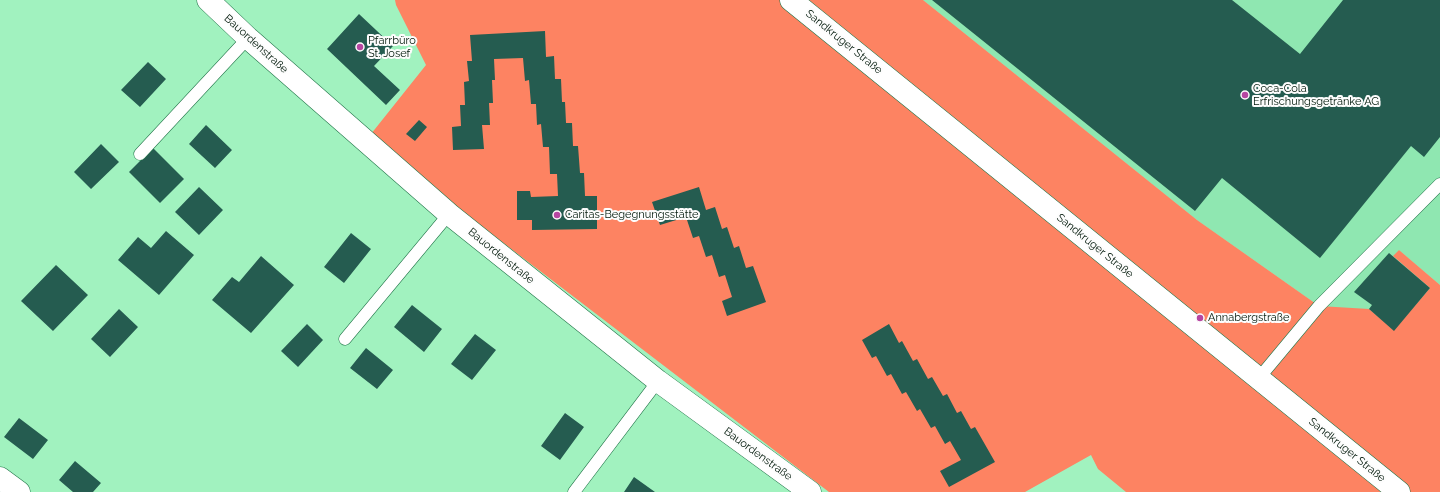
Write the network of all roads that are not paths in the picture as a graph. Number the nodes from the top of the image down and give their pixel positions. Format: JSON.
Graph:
{"nodes":[{"id":1,"x":208,"y":0,"type":"edge"},
{"id":2,"x":791,"y":0,"type":"edge"},
{"id":3,"x":248,"y":38,"type":"junction"},
{"id":4,"x":140,"y":154,"type":"dead end"},
{"id":5,"x":1440,"y":184,"type":"edge"},
{"id":6,"x":449,"y":214,"type":"junction"},
{"id":7,"x":345,"y":339,"type":"dead end"},
{"id":8,"x":1259,"y":378,"type":"junction"},
{"id":9,"x":658,"y":382,"type":"junction"},
{"id":10,"x":0,"y":478,"type":"edge"},
{"id":11,"x":19,"y":492,"type":"edge"},
{"id":12,"x":574,"y":492,"type":"edge"},
{"id":13,"x":810,"y":492,"type":"edge"},
{"id":14,"x":1399,"y":492,"type":"edge"}],
"edges":[{"from":1,"to":3,"type":"street","name":"Bauordenstraße"},
{"from":2,"to":8,"type":"street","name":"Sandkruger Straße"},
{"from":3,"to":4,"type":"lane"},
{"from":3,"to":6,"type":"street","name":"Bauordenstraße"},
{"from":5,"to":8,"type":"lane"},
{"from":6,"to":7,"type":"lane"},
{"from":6,"to":9,"type":"street","name":"Bauordenstraße"},
{"from":8,"to":14,"type":"street","name":"Sandkruger Straße"},
{"from":9,"to":12,"type":"lane"},
{"from":9,"to":13,"type":"street","name":"Bauordenstraße"},
{"from":10,"to":11,"type":"street"}]}
